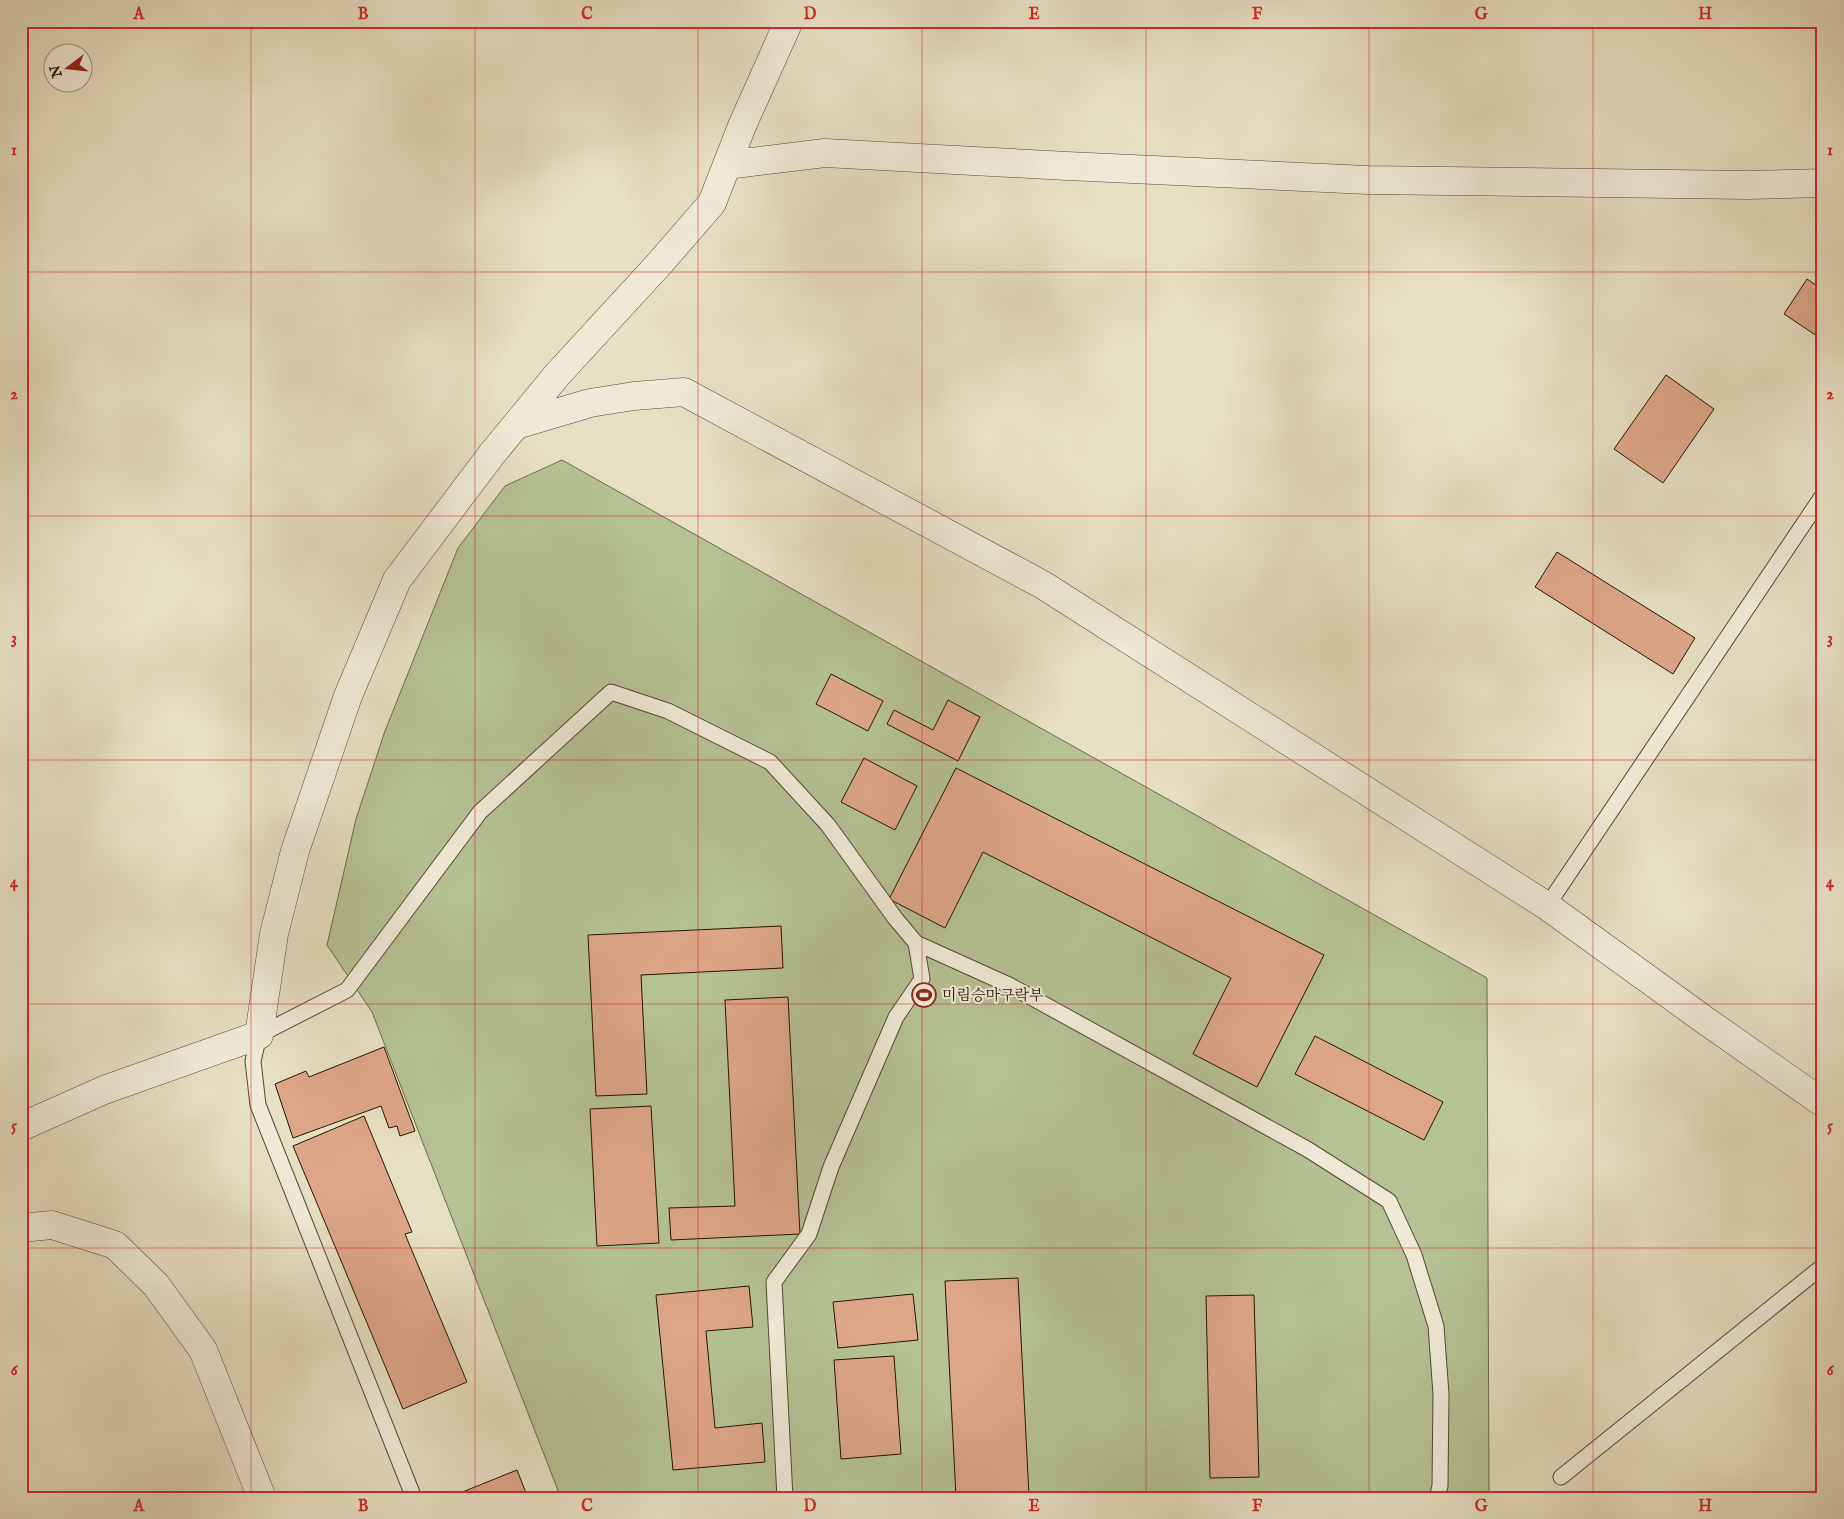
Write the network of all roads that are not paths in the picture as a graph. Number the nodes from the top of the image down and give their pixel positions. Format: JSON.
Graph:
{"nodes":[{"id":1,"x":789,"y":21,"type":"edge"},
{"id":2,"x":726,"y":165,"type":"junction"},
{"id":3,"x":1823,"y":184,"type":"edge"},
{"id":4,"x":516,"y":425,"type":"junction"},
{"id":5,"x":1823,"y":495,"type":"edge"},
{"id":6,"x":1547,"y":906,"type":"junction"},
{"id":7,"x":916,"y":943,"type":"junction"},
{"id":8,"x":259,"y":1035,"type":"junction"},
{"id":9,"x":1823,"y":1103,"type":"edge"},
{"id":10,"x":21,"y":1127,"type":"edge"},
{"id":11,"x":21,"y":1228,"type":"edge"},
{"id":12,"x":1823,"y":1266,"type":"edge"},
{"id":13,"x":1561,"y":1477,"type":"dead end"},
{"id":14,"x":262,"y":1498,"type":"edge"},
{"id":15,"x":414,"y":1498,"type":"edge"},
{"id":16,"x":785,"y":1498,"type":"edge"},
{"id":17,"x":1438,"y":1498,"type":"edge"}],
"edges":[{"from":1,"to":2,"type":"street"},
{"from":2,"to":3,"type":"street"},
{"from":2,"to":4,"type":"street"},
{"from":4,"to":6,"type":"street"},
{"from":4,"to":8,"type":"street"},
{"from":5,"to":6,"type":"lane"},
{"from":6,"to":9,"type":"street"},
{"from":7,"to":8,"type":"lane"},
{"from":7,"to":16,"type":"lane"},
{"from":7,"to":17,"type":"lane"},
{"from":8,"to":10,"type":"street"},
{"from":8,"to":15,"type":"lane"},
{"from":11,"to":14,"type":"street"},
{"from":12,"to":13,"type":"lane"}]}
